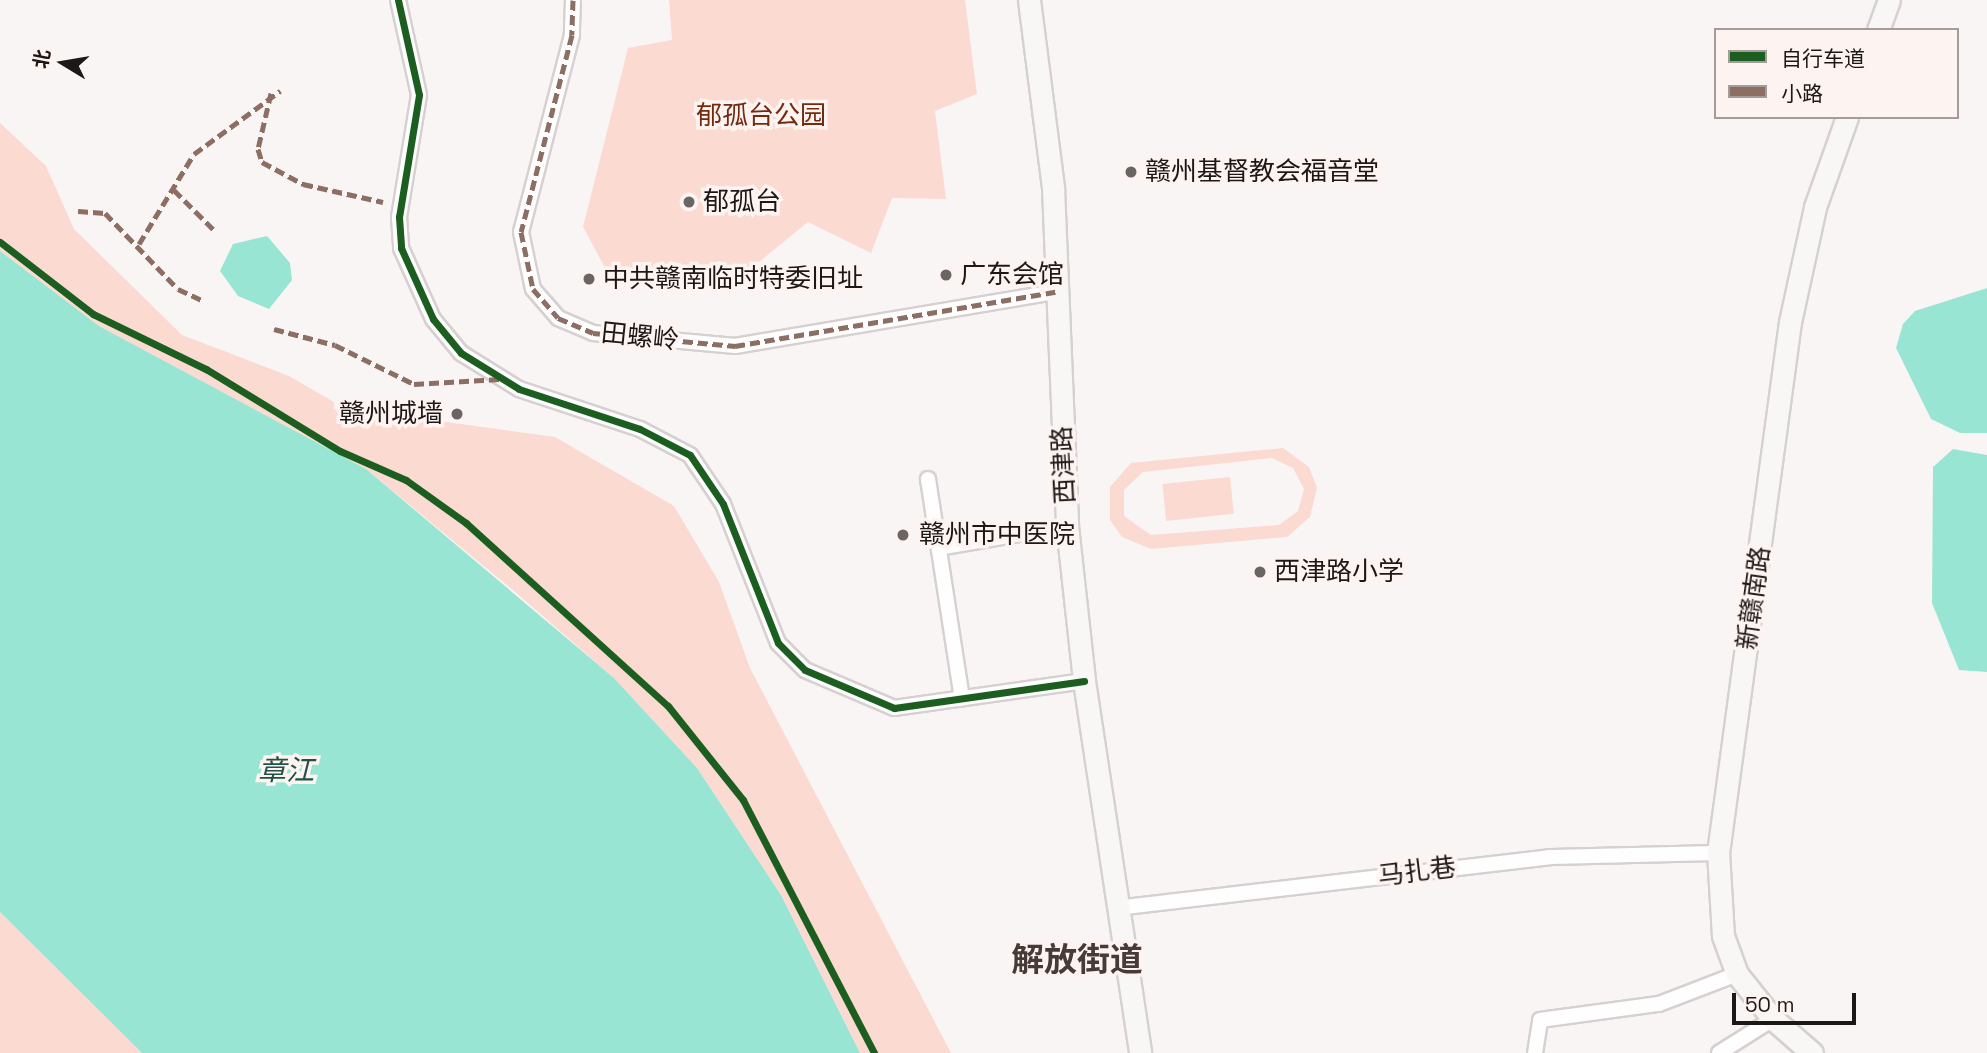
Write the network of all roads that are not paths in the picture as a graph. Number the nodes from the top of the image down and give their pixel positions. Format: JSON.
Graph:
{"nodes":[{"id":1,"x":398,"y":0,"type":"edge"},
{"id":2,"x":573,"y":0,"type":"edge"},
{"id":3,"x":1029,"y":0,"type":"edge"},
{"id":4,"x":1889,"y":0,"type":"edge"},
{"id":5,"x":1879,"y":28,"type":"edge"},
{"id":6,"x":1846,"y":119,"type":"edge"},
{"id":7,"x":1055,"y":292,"type":"junction"},
{"id":8,"x":928,"y":479,"type":"dead end"},
{"id":9,"x":1067,"y":526,"type":"junction"},
{"id":10,"x":939,"y":548,"type":"junction"},
{"id":11,"x":1084,"y":681,"type":"junction"},
{"id":12,"x":962,"y":698,"type":"junction"},
{"id":13,"x":1718,"y":853,"type":"junction"},
{"id":14,"x":1117,"y":908,"type":"junction"},
{"id":15,"x":1737,"y":974,"type":"junction"},
{"id":16,"x":1773,"y":1019,"type":"junction"},
{"id":17,"x":1140,"y":1053,"type":"edge"},
{"id":18,"x":1535,"y":1053,"type":"edge"},
{"id":19,"x":1719,"y":1053,"type":"edge"},
{"id":20,"x":1812,"y":1053,"type":"edge"}],
"edges":[{"from":1,"to":12,"type":"street"},
{"from":2,"to":7,"type":"street","name":"田螺岭"},
{"from":3,"to":7,"type":"main road","name":"西津路"},
{"from":4,"to":5,"type":"main road"},
{"from":6,"to":13,"type":"main road","name":"新赣南路"},
{"from":7,"to":9,"type":"main road","name":"西津路"},
{"from":8,"to":10,"type":"street"},
{"from":9,"to":10,"type":"street"},
{"from":9,"to":11,"type":"main road","name":"西津路"},
{"from":10,"to":12,"type":"street"},
{"from":11,"to":12,"type":"street"},
{"from":11,"to":14,"type":"main road","name":"西津路"},
{"from":13,"to":14,"type":"street","name":"马扎巷"},
{"from":13,"to":15,"type":"main road","name":"新赣南路"},
{"from":14,"to":17,"type":"main road","name":"西津路"},
{"from":15,"to":16,"type":"main road","name":"新赣南路"},
{"from":15,"to":18,"type":"street"},
{"from":16,"to":19,"type":"street"},
{"from":16,"to":20,"type":"main road","name":"新赣南路"}]}
